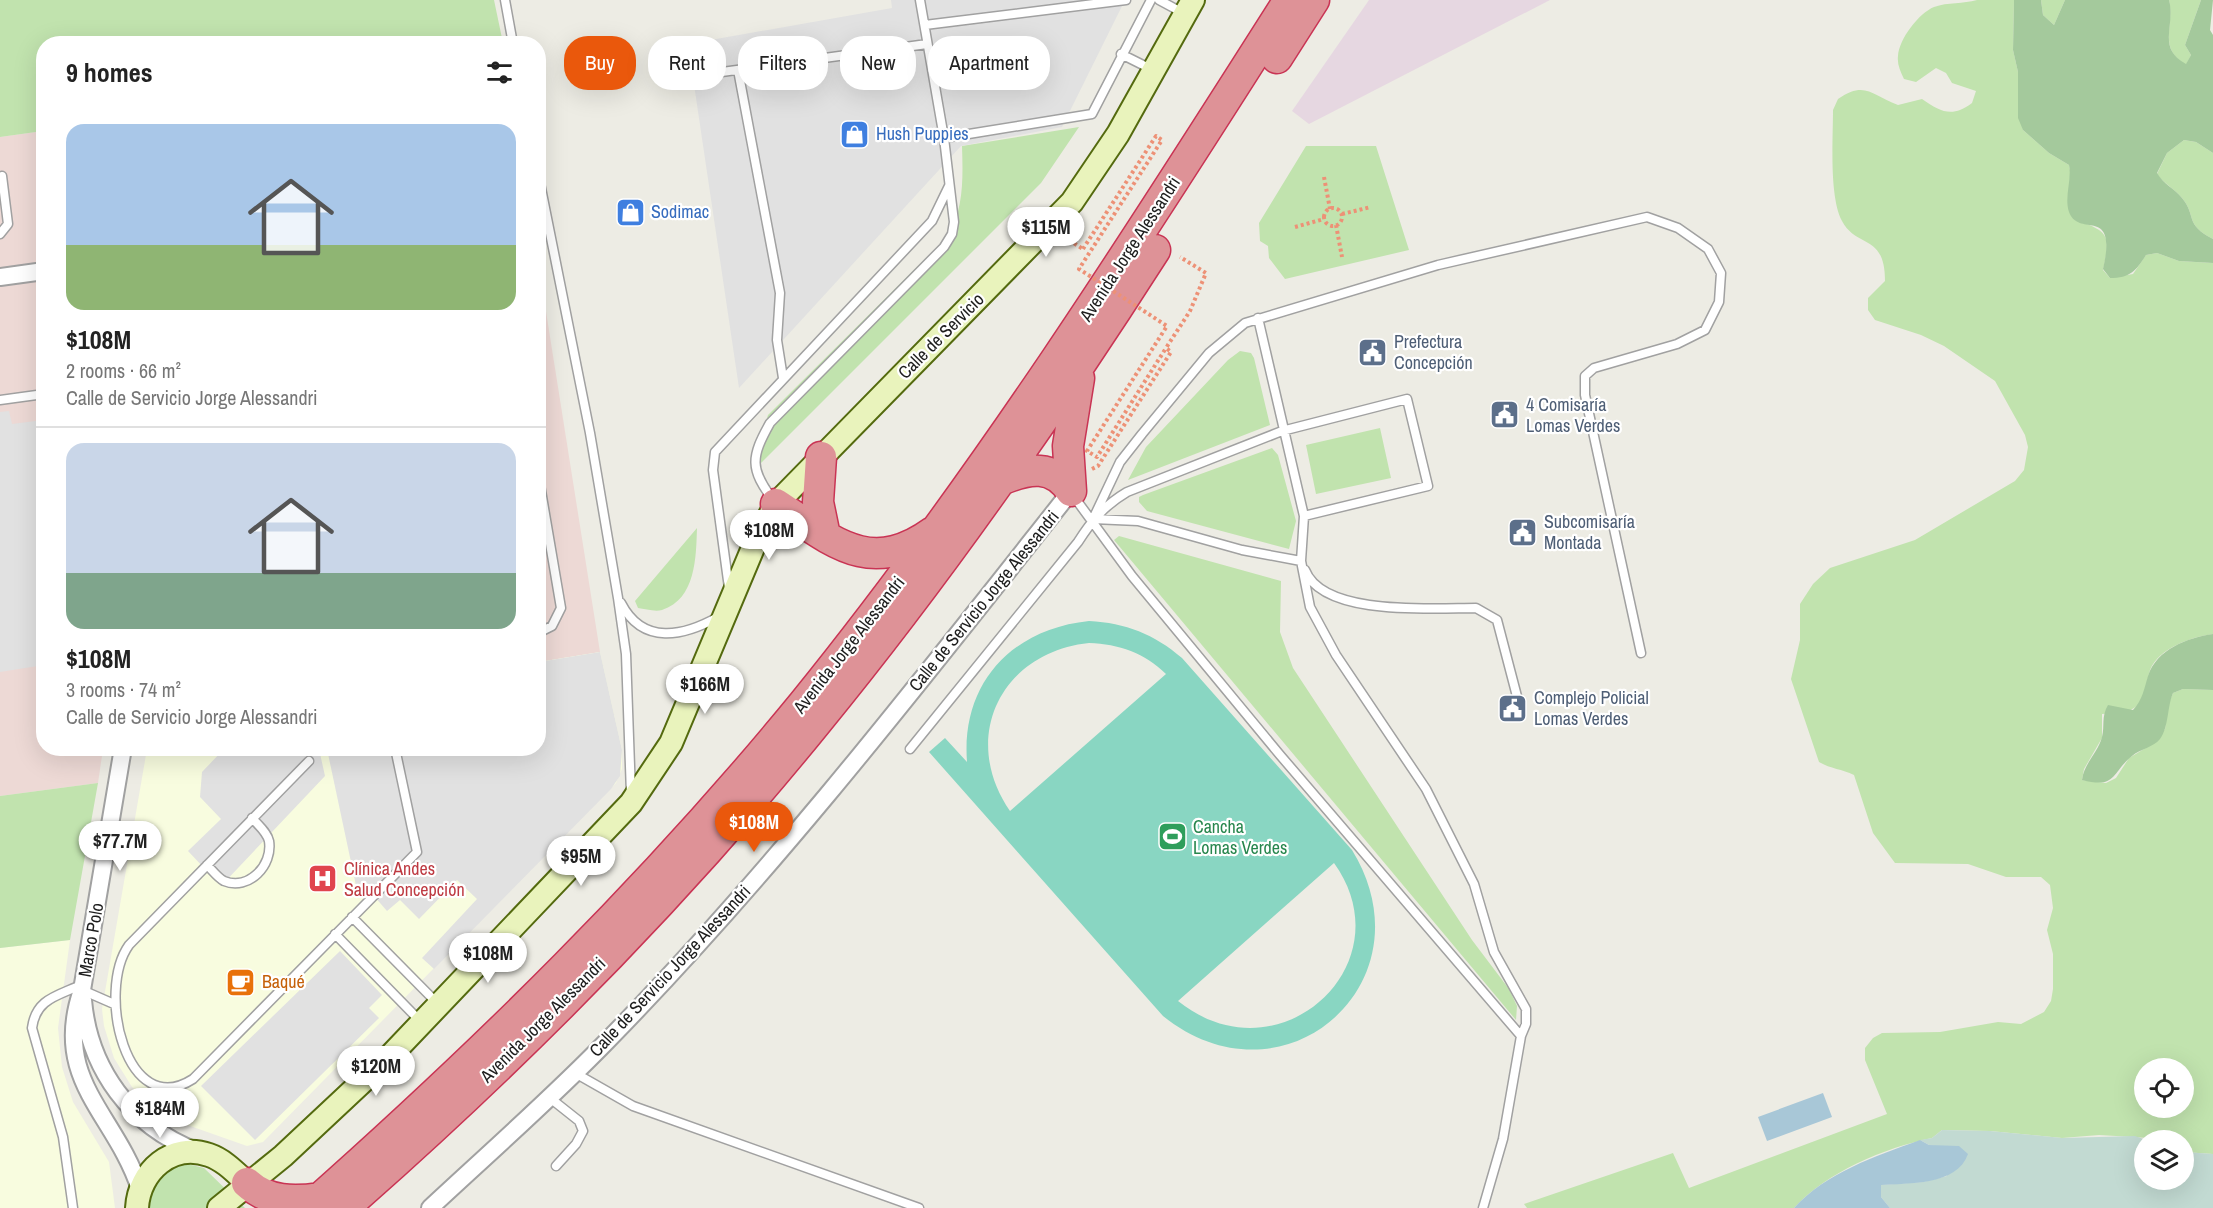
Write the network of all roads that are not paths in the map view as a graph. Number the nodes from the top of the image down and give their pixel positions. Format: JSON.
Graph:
{"nodes":[{"id":1,"x":506,"y":0,"type":"edge"},
{"id":2,"x":920,"y":0,"type":"edge"},
{"id":3,"x":1126,"y":0,"type":"edge"},
{"id":4,"x":1151,"y":0,"type":"edge"},
{"id":5,"x":1159,"y":0,"type":"edge"},
{"id":6,"x":1289,"y":0,"type":"edge"},
{"id":7,"x":1314,"y":0,"type":"edge"},
{"id":8,"x":1189,"y":7,"type":"edge"},
{"id":9,"x":925,"y":25,"type":"junction"},
{"id":10,"x":512,"y":36,"type":"edge"},
{"id":11,"x":927,"y":44,"type":"junction"},
{"id":12,"x":1121,"y":54,"type":"junction"},
{"id":13,"x":828,"y":58,"type":"edge"},
{"id":14,"x":738,"y":70,"type":"edge"},
{"id":15,"x":1155,"y":70,"type":"junction"},
{"id":16,"x":726,"y":72,"type":"edge"},
{"id":17,"x":742,"y":90,"type":"edge"},
{"id":18,"x":944,"y":138,"type":"junction"},
{"id":19,"x":2,"y":176,"type":"dead end"},
{"id":20,"x":950,"y":185,"type":"junction"},
{"id":21,"x":546,"y":213,"type":"edge"},
{"id":22,"x":0,"y":234,"type":"edge"},
{"id":23,"x":36,"y":272,"type":"edge"},
{"id":24,"x":0,"y":278,"type":"edge"},
{"id":25,"x":1258,"y":318,"type":"junction"},
{"id":26,"x":1083,"y":363,"type":"junction"},
{"id":27,"x":783,"y":378,"type":"junction"},
{"id":28,"x":36,"y":395,"type":"edge"},
{"id":29,"x":0,"y":400,"type":"edge"},
{"id":30,"x":1282,"y":431,"type":"junction"},
{"id":31,"x":821,"y":457,"type":"junction"},
{"id":32,"x":1001,"y":480,"type":"junction"},
{"id":33,"x":1077,"y":483,"type":"junction"},
{"id":34,"x":777,"y":504,"type":"junction"},
{"id":35,"x":1304,"y":516,"type":"junction"},
{"id":36,"x":1093,"y":519,"type":"junction"},
{"id":37,"x":546,"y":520,"type":"edge"},
{"id":38,"x":941,"y":526,"type":"junction"},
{"id":39,"x":825,"y":536,"type":"junction"},
{"id":40,"x":1301,"y":561,"type":"junction"},
{"id":41,"x":618,"y":598,"type":"junction"},
{"id":42,"x":729,"y":607,"type":"junction"},
{"id":43,"x":546,"y":629,"type":"edge"},
{"id":44,"x":1641,"y":653,"type":"dead end"},
{"id":45,"x":1519,"y":704,"type":"dead end"},
{"id":46,"x":910,"y":749,"type":"dead end"},
{"id":47,"x":122,"y":756,"type":"edge"},
{"id":48,"x":397,"y":756,"type":"edge"},
{"id":49,"x":309,"y":761,"type":"dead end"},
{"id":50,"x":631,"y":803,"type":"junction"},
{"id":51,"x":252,"y":818,"type":"junction"},
{"id":52,"x":207,"y":865,"type":"junction"},
{"id":53,"x":352,"y":917,"type":"junction"},
{"id":54,"x":335,"y":934,"type":"junction"},
{"id":55,"x":83,"y":987,"type":"junction"},
{"id":56,"x":114,"y":1004,"type":"junction"},
{"id":57,"x":439,"y":1005,"type":"junction"},
{"id":58,"x":422,"y":1022,"type":"junction"},
{"id":59,"x":1521,"y":1036,"type":"junction"},
{"id":60,"x":574,"y":1073,"type":"junction"},
{"id":61,"x":550,"y":1098,"type":"junction"},
{"id":62,"x":199,"y":1152,"type":"junction"},
{"id":63,"x":556,"y":1166,"type":"dead end"},
{"id":64,"x":238,"y":1174,"type":"junction"},
{"id":65,"x":138,"y":1199,"type":"edge"},
{"id":66,"x":324,"y":1205,"type":"edge"},
{"id":67,"x":73,"y":1208,"type":"edge"},
{"id":68,"x":219,"y":1208,"type":"edge"},
{"id":69,"x":430,"y":1208,"type":"edge"},
{"id":70,"x":919,"y":1208,"type":"edge"},
{"id":71,"x":1483,"y":1208,"type":"edge"}],
"edges":[{"from":1,"to":10,"type":"lane"},
{"from":2,"to":9,"type":"lane"},
{"from":3,"to":9,"type":"lane"},
{"from":4,"to":12,"type":"lane"},
{"from":5,"to":8,"type":"lane"},
{"from":6,"to":38,"type":"highway","name":"Avenida Jorge Alessandri"},
{"from":7,"to":26,"type":"highway","name":"Avenida Jorge Alessandri"},
{"from":8,"to":15,"type":"street","name":"Calle de Servicio"},
{"from":9,"to":11,"type":"lane"},
{"from":11,"to":13,"type":"lane"},
{"from":11,"to":18,"type":"lane"},
{"from":12,"to":15,"type":"lane"},
{"from":12,"to":18,"type":"lane"},
{"from":14,"to":16,"type":"lane"},
{"from":15,"to":31,"type":"street","name":"Calle de Servicio"},
{"from":17,"to":27,"type":"lane"},
{"from":18,"to":20,"type":"lane"},
{"from":19,"to":22,"type":"lane"},
{"from":20,"to":27,"type":"lane"},
{"from":20,"to":34,"type":"lane"},
{"from":21,"to":41,"type":"lane"},
{"from":23,"to":24,"type":"street"},
{"from":25,"to":30,"type":"lane"},
{"from":25,"to":36,"type":"lane"},
{"from":25,"to":44,"type":"lane"},
{"from":26,"to":32,"type":"highway","name":"Avenida Jorge Alessandri"},
{"from":26,"to":33,"type":"highway"},
{"from":27,"to":42,"type":"lane"},
{"from":28,"to":29,"type":"lane"},
{"from":30,"to":35,"type":"lane"},
{"from":30,"to":35,"type":"lane"},
{"from":30,"to":36,"type":"lane"},
{"from":31,"to":34,"type":"street"},
{"from":31,"to":39,"type":"highway"},
{"from":32,"to":33,"type":"highway"},
{"from":32,"to":66,"type":"highway","name":"Avenida Jorge Alessandri"},
{"from":33,"to":36,"type":"lane"},
{"from":33,"to":60,"type":"street","name":"Calle de Servicio Jorge Alessandri"},
{"from":34,"to":39,"type":"highway"},
{"from":34,"to":42,"type":"street"},
{"from":35,"to":40,"type":"lane"},
{"from":36,"to":40,"type":"lane"},
{"from":36,"to":46,"type":"lane"},
{"from":36,"to":59,"type":"lane"},
{"from":37,"to":43,"type":"lane"},
{"from":38,"to":39,"type":"highway"},
{"from":38,"to":66,"type":"highway","name":"Avenida Jorge Alessandri"},
{"from":40,"to":45,"type":"lane"},
{"from":40,"to":59,"type":"lane"},
{"from":41,"to":42,"type":"lane"},
{"from":41,"to":50,"type":"lane"},
{"from":42,"to":50,"type":"street"},
{"from":47,"to":55,"type":"street","name":"Marco Polo"},
{"from":48,"to":53,"type":"lane"},
{"from":49,"to":51,"type":"lane"},
{"from":50,"to":57,"type":"street"},
{"from":51,"to":52,"type":"lane"},
{"from":51,"to":52,"type":"lane"},
{"from":52,"to":56,"type":"lane"},
{"from":53,"to":54,"type":"lane"},
{"from":53,"to":57,"type":"lane"},
{"from":54,"to":56,"type":"lane"},
{"from":54,"to":58,"type":"lane"},
{"from":55,"to":56,"type":"lane"},
{"from":55,"to":62,"type":"street","name":"Marco Polo"},
{"from":55,"to":65,"type":"street","name":"Marco Polo"},
{"from":55,"to":67,"type":"lane"},
{"from":57,"to":58,"type":"street"},
{"from":58,"to":64,"type":"street"},
{"from":59,"to":71,"type":"lane"},
{"from":60,"to":61,"type":"street","name":"Calle de Servicio Jorge Alessandri"},
{"from":60,"to":70,"type":"lane"},
{"from":61,"to":63,"type":"lane"},
{"from":61,"to":69,"type":"street","name":"Calle de Servicio Jorge Alessandri"},
{"from":62,"to":64,"type":"street","name":"Marco Polo"},
{"from":62,"to":65,"type":"street","name":"Marco Polo"},
{"from":64,"to":66,"type":"highway"},
{"from":64,"to":68,"type":"street"}]}
